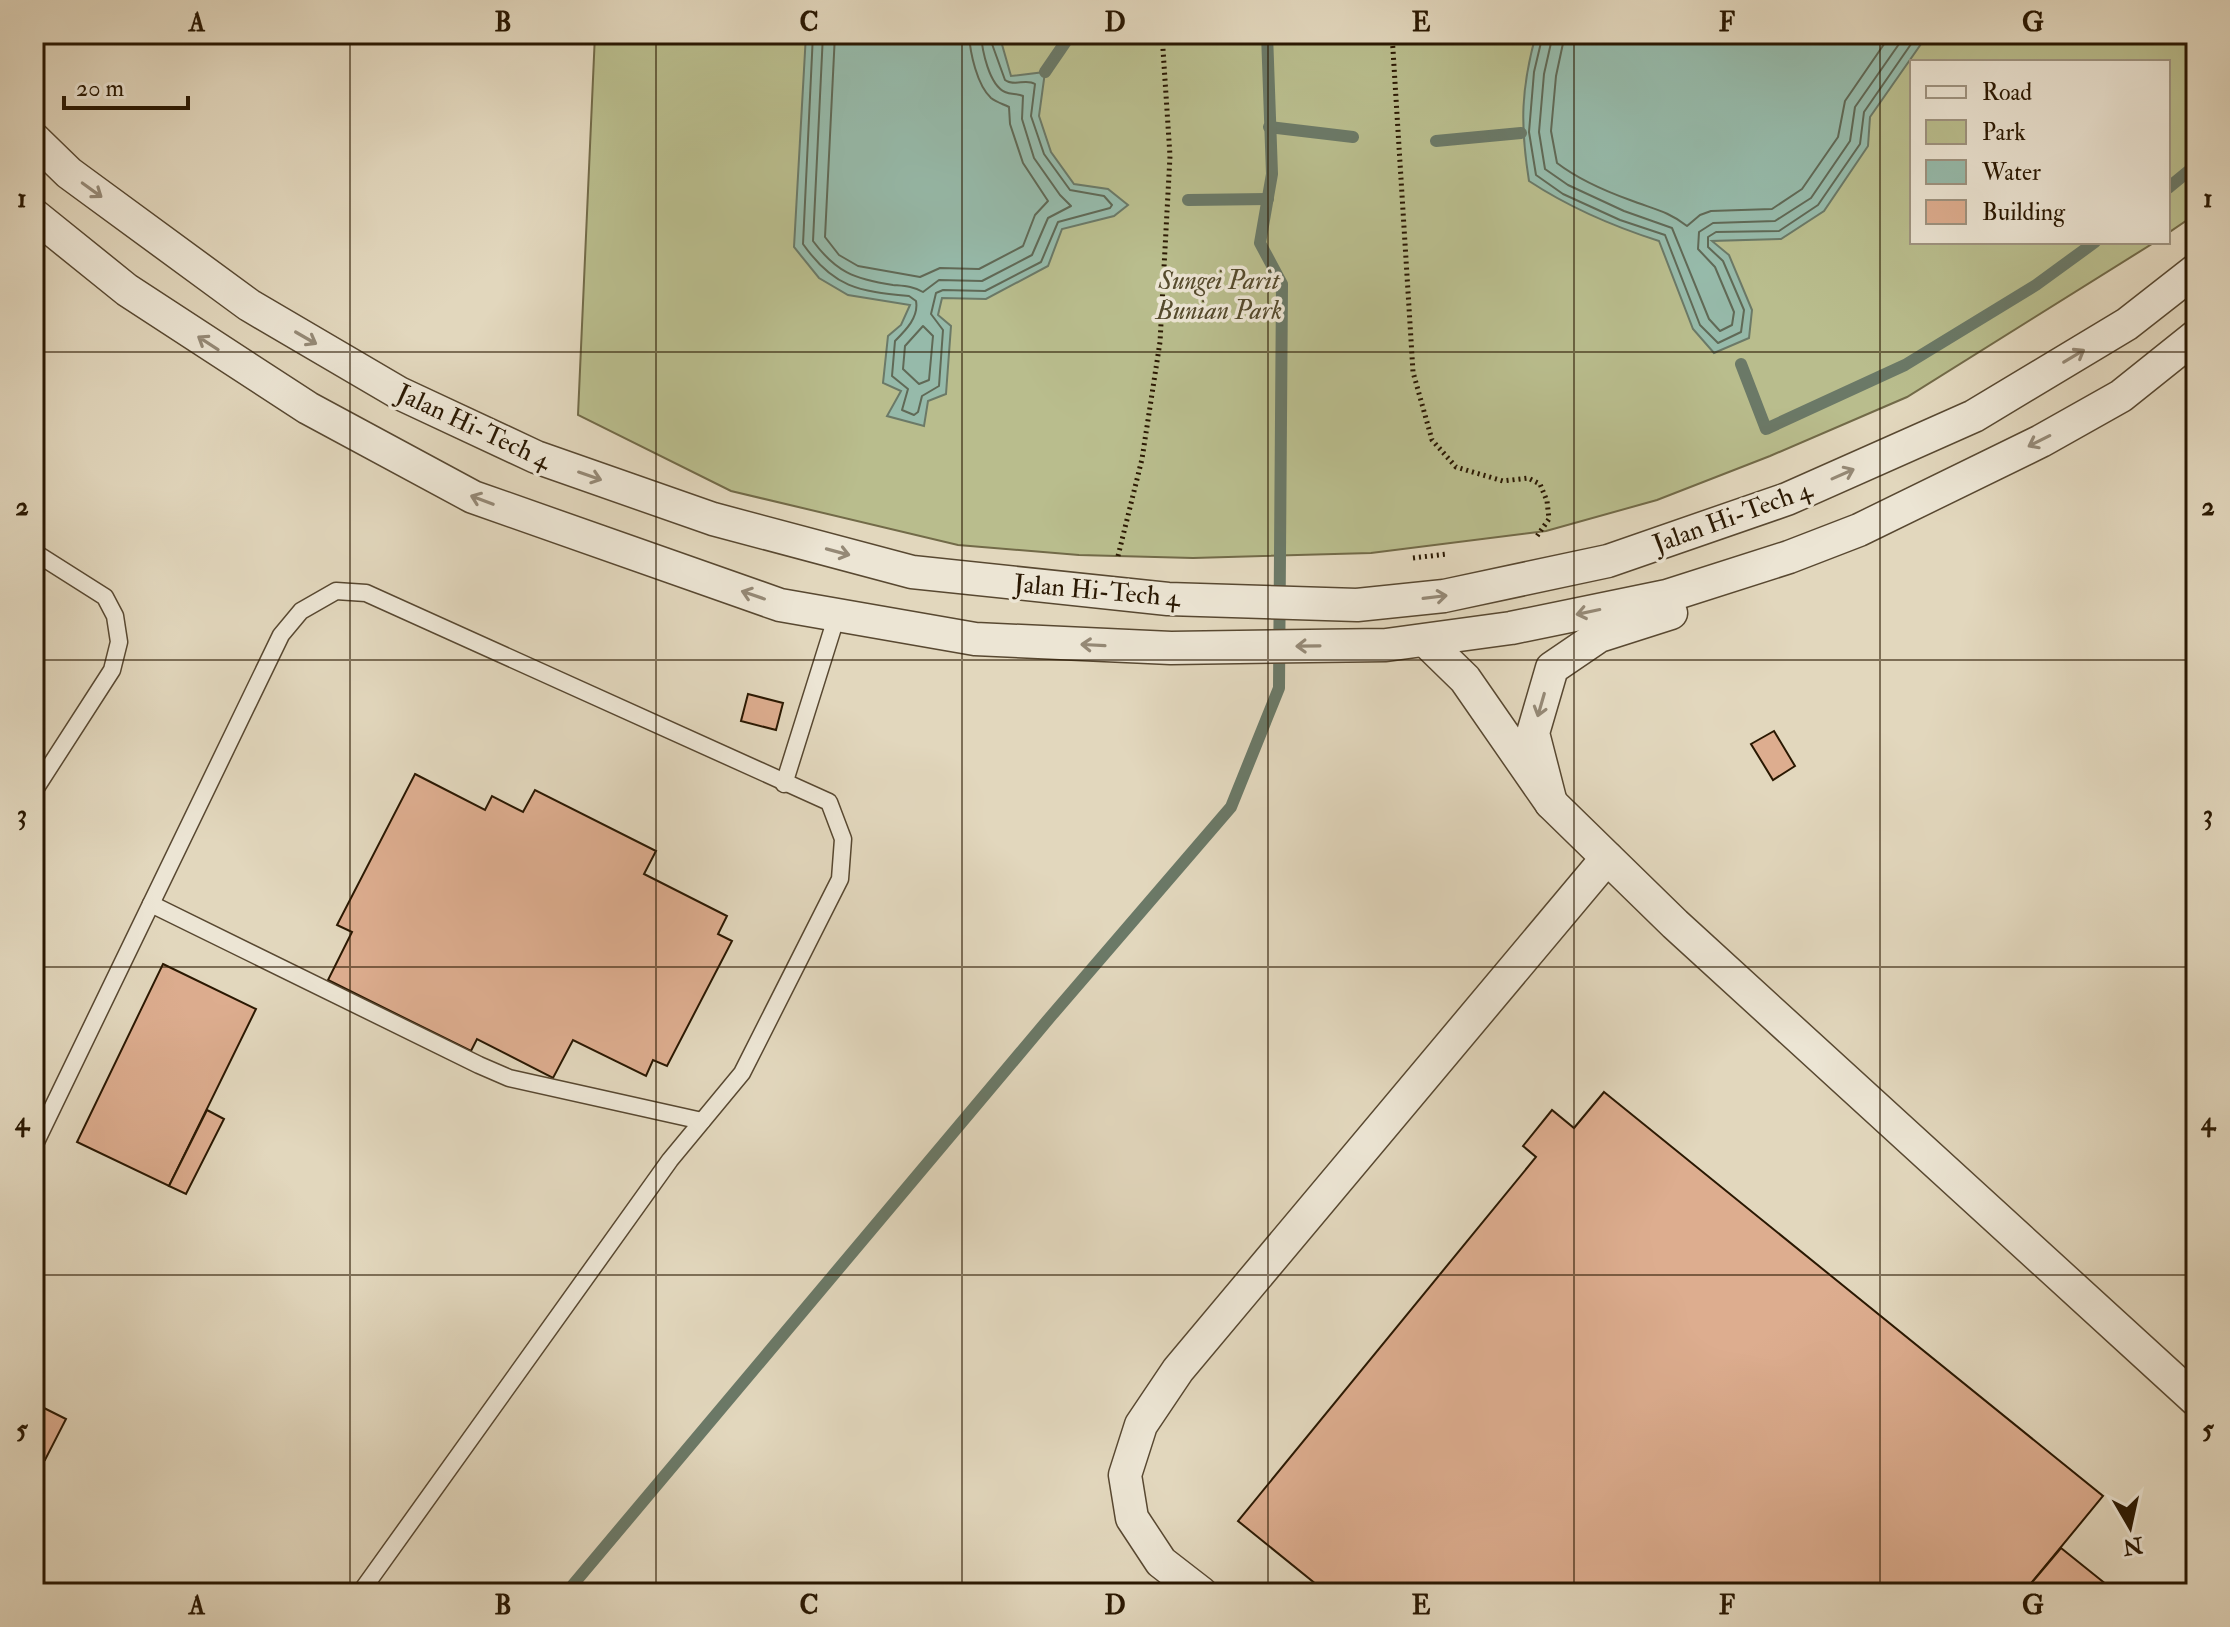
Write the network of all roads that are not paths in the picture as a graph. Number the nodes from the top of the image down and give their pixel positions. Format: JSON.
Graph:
{"nodes":[{"id":1,"x":34,"y":139,"type":"edge"},
{"id":2,"x":34,"y":215,"type":"edge"},
{"id":3,"x":2196,"y":270,"type":"edge"},
{"id":4,"x":2196,"y":336,"type":"edge"},
{"id":5,"x":34,"y":552,"type":"edge"},
{"id":6,"x":1789,"y":557,"type":"junction"},
{"id":7,"x":837,"y":615,"type":"junction"},
{"id":8,"x":1426,"y":641,"type":"junction"},
{"id":9,"x":784,"y":784,"type":"junction"},
{"id":10,"x":34,"y":791,"type":"edge"},
{"id":11,"x":1551,"y":803,"type":"junction"},
{"id":12,"x":1607,"y":858,"type":"junction"},
{"id":13,"x":151,"y":904,"type":"junction"},
{"id":14,"x":702,"y":1121,"type":"junction"},
{"id":15,"x":34,"y":1146,"type":"edge"},
{"id":16,"x":2196,"y":1400,"type":"edge"},
{"id":17,"x":360,"y":1593,"type":"edge"},
{"id":18,"x":1201,"y":1593,"type":"edge"}],
"edges":[{"from":1,"to":3,"type":"street","name":"Jalan Hi-Tech 4","one_way":true},
{"from":7,"to":2,"type":"street","name":"Jalan Hi-Tech 4","one_way":true},
{"from":4,"to":6,"type":"street","name":"Jalan Hi-Tech 4","one_way":true},
{"from":5,"to":10,"type":"lane"},
{"from":6,"to":8,"type":"street","name":"Jalan Hi-Tech 4","one_way":true},
{"from":6,"to":11,"type":"street","one_way":true},
{"from":8,"to":7,"type":"street","name":"Jalan Hi-Tech 4","one_way":true},
{"from":7,"to":9,"type":"lane"},
{"from":8,"to":11,"type":"street"},
{"from":9,"to":13,"type":"lane"},
{"from":9,"to":14,"type":"lane"},
{"from":11,"to":12,"type":"street"},
{"from":12,"to":16,"type":"street"},
{"from":12,"to":18,"type":"street"},
{"from":13,"to":14,"type":"lane"},
{"from":13,"to":15,"type":"lane"},
{"from":14,"to":17,"type":"lane"}]}
